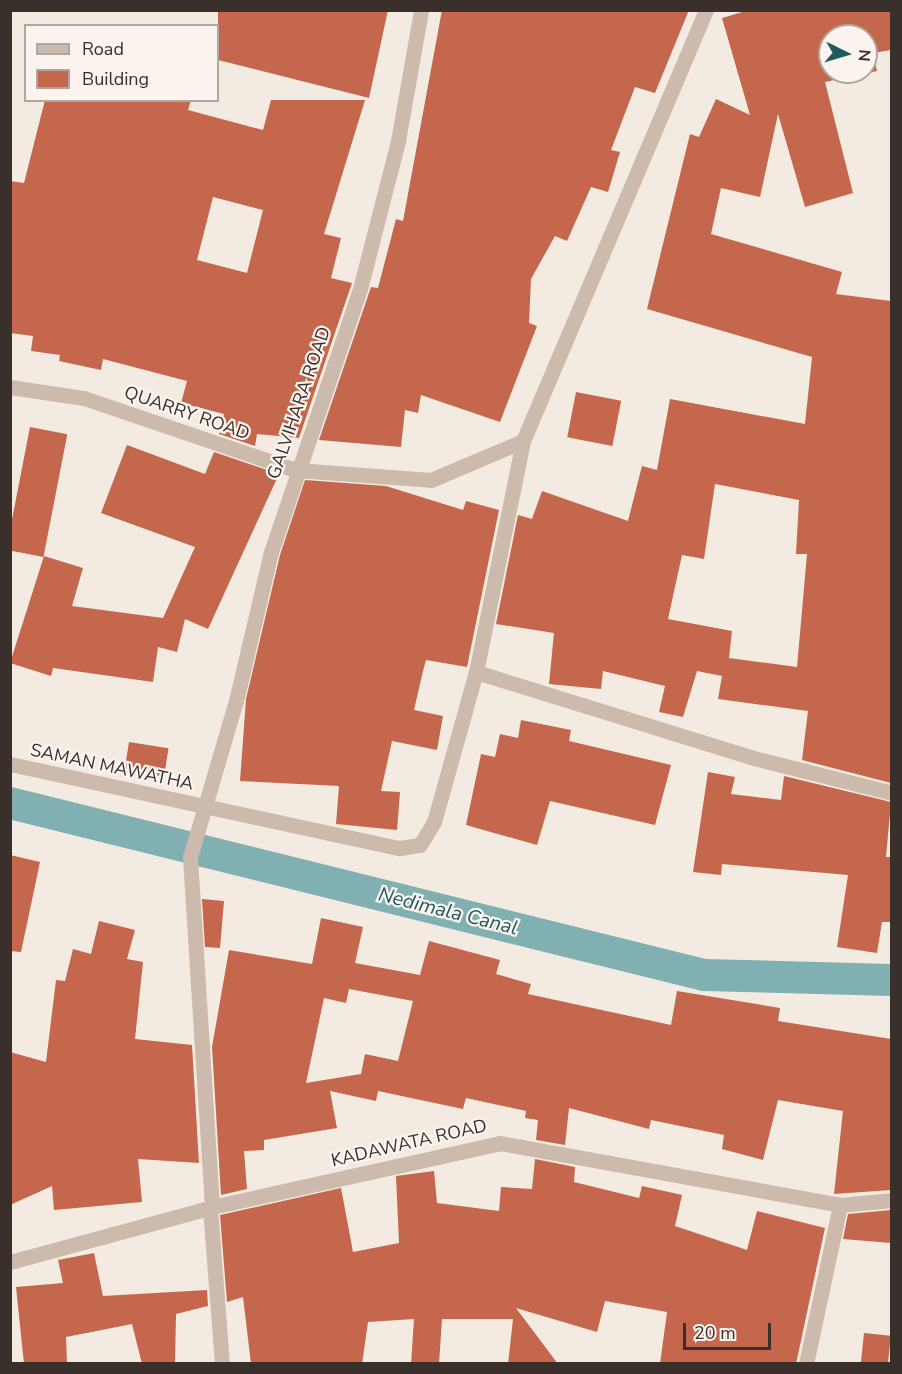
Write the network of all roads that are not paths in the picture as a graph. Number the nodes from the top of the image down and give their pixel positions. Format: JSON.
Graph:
{"nodes":[{"id":1,"x":421,"y":10,"type":"edge"},
{"id":2,"x":706,"y":10,"type":"edge"},
{"id":3,"x":10,"y":387,"type":"edge"},
{"id":4,"x":523,"y":441,"type":"junction"},
{"id":5,"x":296,"y":470,"type":"junction"},
{"id":6,"x":476,"y":672,"type":"junction"},
{"id":7,"x":10,"y":764,"type":"edge"},
{"id":8,"x":891,"y":793,"type":"edge"},
{"id":9,"x":206,"y":807,"type":"junction"},
{"id":10,"x":891,"y":1200,"type":"edge"},
{"id":11,"x":840,"y":1204,"type":"junction"},
{"id":12,"x":211,"y":1208,"type":"junction"},
{"id":13,"x":10,"y":1262,"type":"edge"},
{"id":14,"x":222,"y":1364,"type":"edge"},
{"id":15,"x":806,"y":1364,"type":"edge"}],
"edges":[{"from":1,"to":5,"type":"street","name":"GALVIHARA ROAD"},
{"from":2,"to":4,"type":"street"},
{"from":3,"to":5,"type":"street","name":"QUARRY ROAD"},
{"from":4,"to":5,"type":"street","name":"QUARRY ROAD"},
{"from":4,"to":6,"type":"street"},
{"from":5,"to":9,"type":"street","name":"GALVIHARA ROAD"},
{"from":6,"to":8,"type":"street"},
{"from":6,"to":9,"type":"street","name":"SAMAN MAWATHA"},
{"from":7,"to":9,"type":"street","name":"SAMAN MAWATHA"},
{"from":9,"to":12,"type":"street","name":"GALVIHARA ROAD"},
{"from":10,"to":11,"type":"street","name":"KADAWATA ROAD"},
{"from":11,"to":12,"type":"street","name":"KADAWATA ROAD"},
{"from":11,"to":15,"type":"street"},
{"from":12,"to":13,"type":"street","name":"KADAWATA ROAD"},
{"from":12,"to":14,"type":"street","name":"GALVIHARA ROAD"}]}
